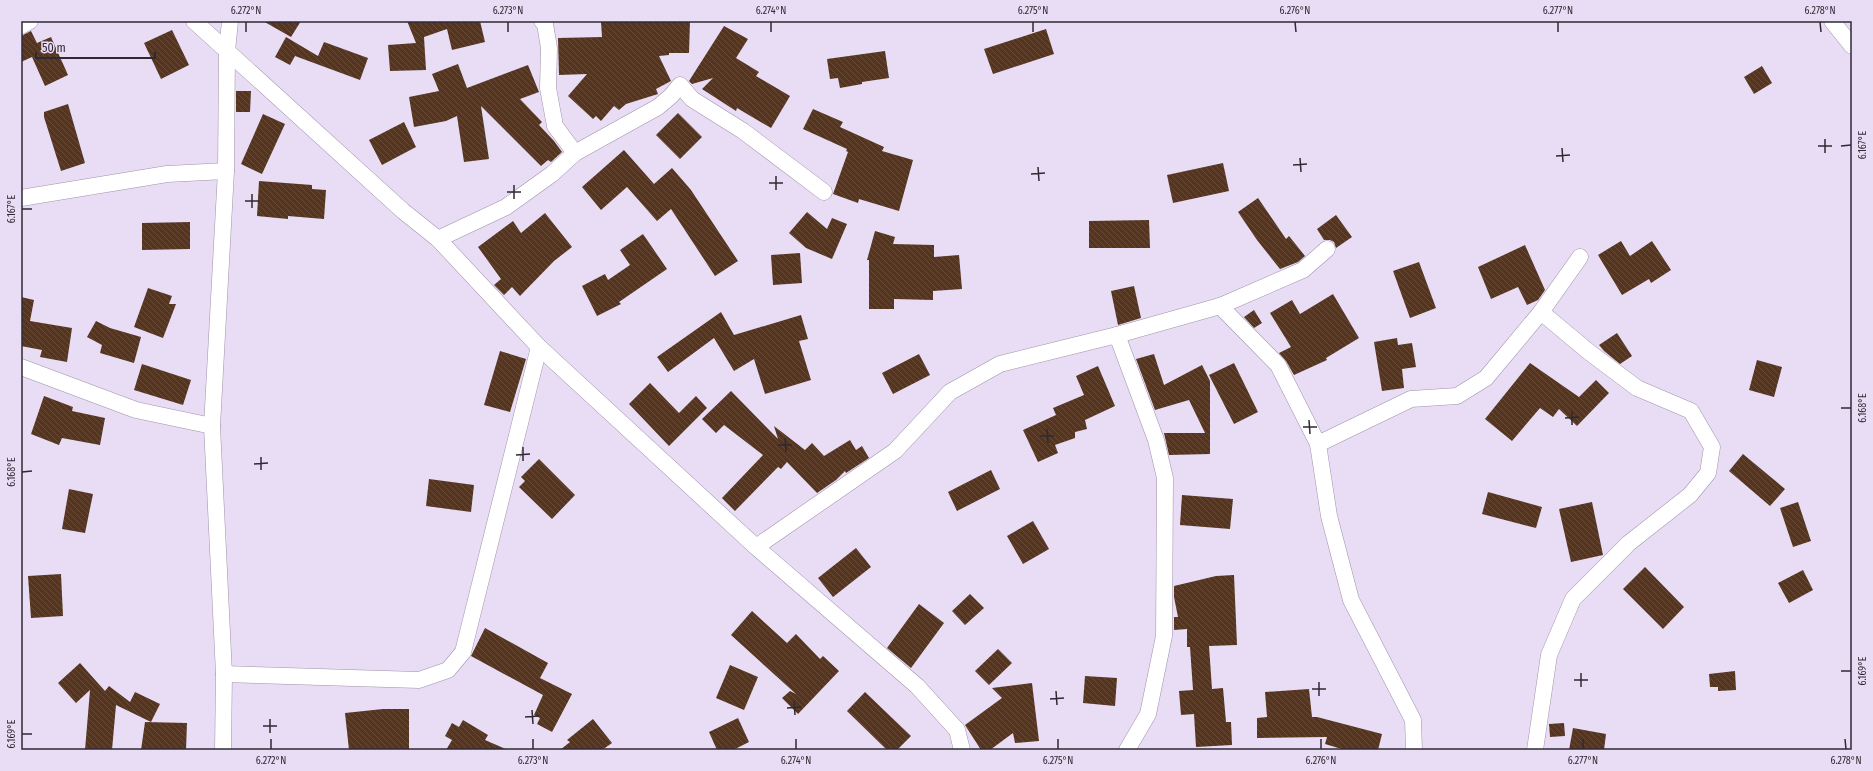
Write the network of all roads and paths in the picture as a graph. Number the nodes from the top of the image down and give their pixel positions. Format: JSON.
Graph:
{"nodes":[{"id":1,"x":30,"y":21,"type":"edge"},
{"id":2,"x":194,"y":21,"type":"edge"},
{"id":3,"x":230,"y":21,"type":"edge"},
{"id":4,"x":542,"y":21,"type":"edge"},
{"id":5,"x":1832,"y":21,"type":"edge"},
{"id":6,"x":21,"y":26,"type":"edge"},
{"id":7,"x":1852,"y":46,"type":"edge"},
{"id":8,"x":227,"y":51,"type":"junction"},
{"id":9,"x":575,"y":153,"type":"junction"},
{"id":10,"x":226,"y":171,"type":"junction"},
{"id":11,"x":824,"y":192,"type":"dead end"},
{"id":12,"x":21,"y":198,"type":"edge"},
{"id":13,"x":438,"y":239,"type":"junction"},
{"id":14,"x":1327,"y":249,"type":"dead end"},
{"id":15,"x":1580,"y":258,"type":"dead end"},
{"id":16,"x":1220,"y":306,"type":"junction"},
{"id":17,"x":1541,"y":312,"type":"junction"},
{"id":18,"x":1117,"y":335,"type":"junction"},
{"id":19,"x":539,"y":347,"type":"junction"},
{"id":20,"x":21,"y":367,"type":"edge"},
{"id":21,"x":212,"y":426,"type":"junction"},
{"id":22,"x":1318,"y":444,"type":"junction"},
{"id":23,"x":756,"y":547,"type":"junction"},
{"id":24,"x":224,"y":674,"type":"junction"},
{"id":25,"x":223,"y":750,"type":"edge"},
{"id":26,"x":962,"y":750,"type":"edge"},
{"id":27,"x":1127,"y":750,"type":"edge"},
{"id":28,"x":1414,"y":750,"type":"edge"},
{"id":29,"x":1535,"y":750,"type":"edge"}],
"edges":[{"from":1,"to":6,"type":"street"},
{"from":2,"to":8,"type":"street"},
{"from":3,"to":8,"type":"street"},
{"from":4,"to":9,"type":"street"},
{"from":5,"to":7,"type":"street"},
{"from":8,"to":10,"type":"street"},
{"from":8,"to":13,"type":"street"},
{"from":9,"to":11,"type":"street"},
{"from":9,"to":13,"type":"street"},
{"from":10,"to":12,"type":"street"},
{"from":10,"to":21,"type":"street"},
{"from":13,"to":19,"type":"street"},
{"from":14,"to":16,"type":"street"},
{"from":15,"to":17,"type":"street"},
{"from":16,"to":18,"type":"street"},
{"from":16,"to":22,"type":"street"},
{"from":17,"to":22,"type":"street"},
{"from":17,"to":29,"type":"street"},
{"from":18,"to":23,"type":"street"},
{"from":18,"to":27,"type":"street"},
{"from":19,"to":23,"type":"street"},
{"from":19,"to":24,"type":"street"},
{"from":20,"to":21,"type":"street"},
{"from":21,"to":24,"type":"street"},
{"from":22,"to":28,"type":"street"},
{"from":23,"to":26,"type":"street"},
{"from":24,"to":25,"type":"street"}]}
